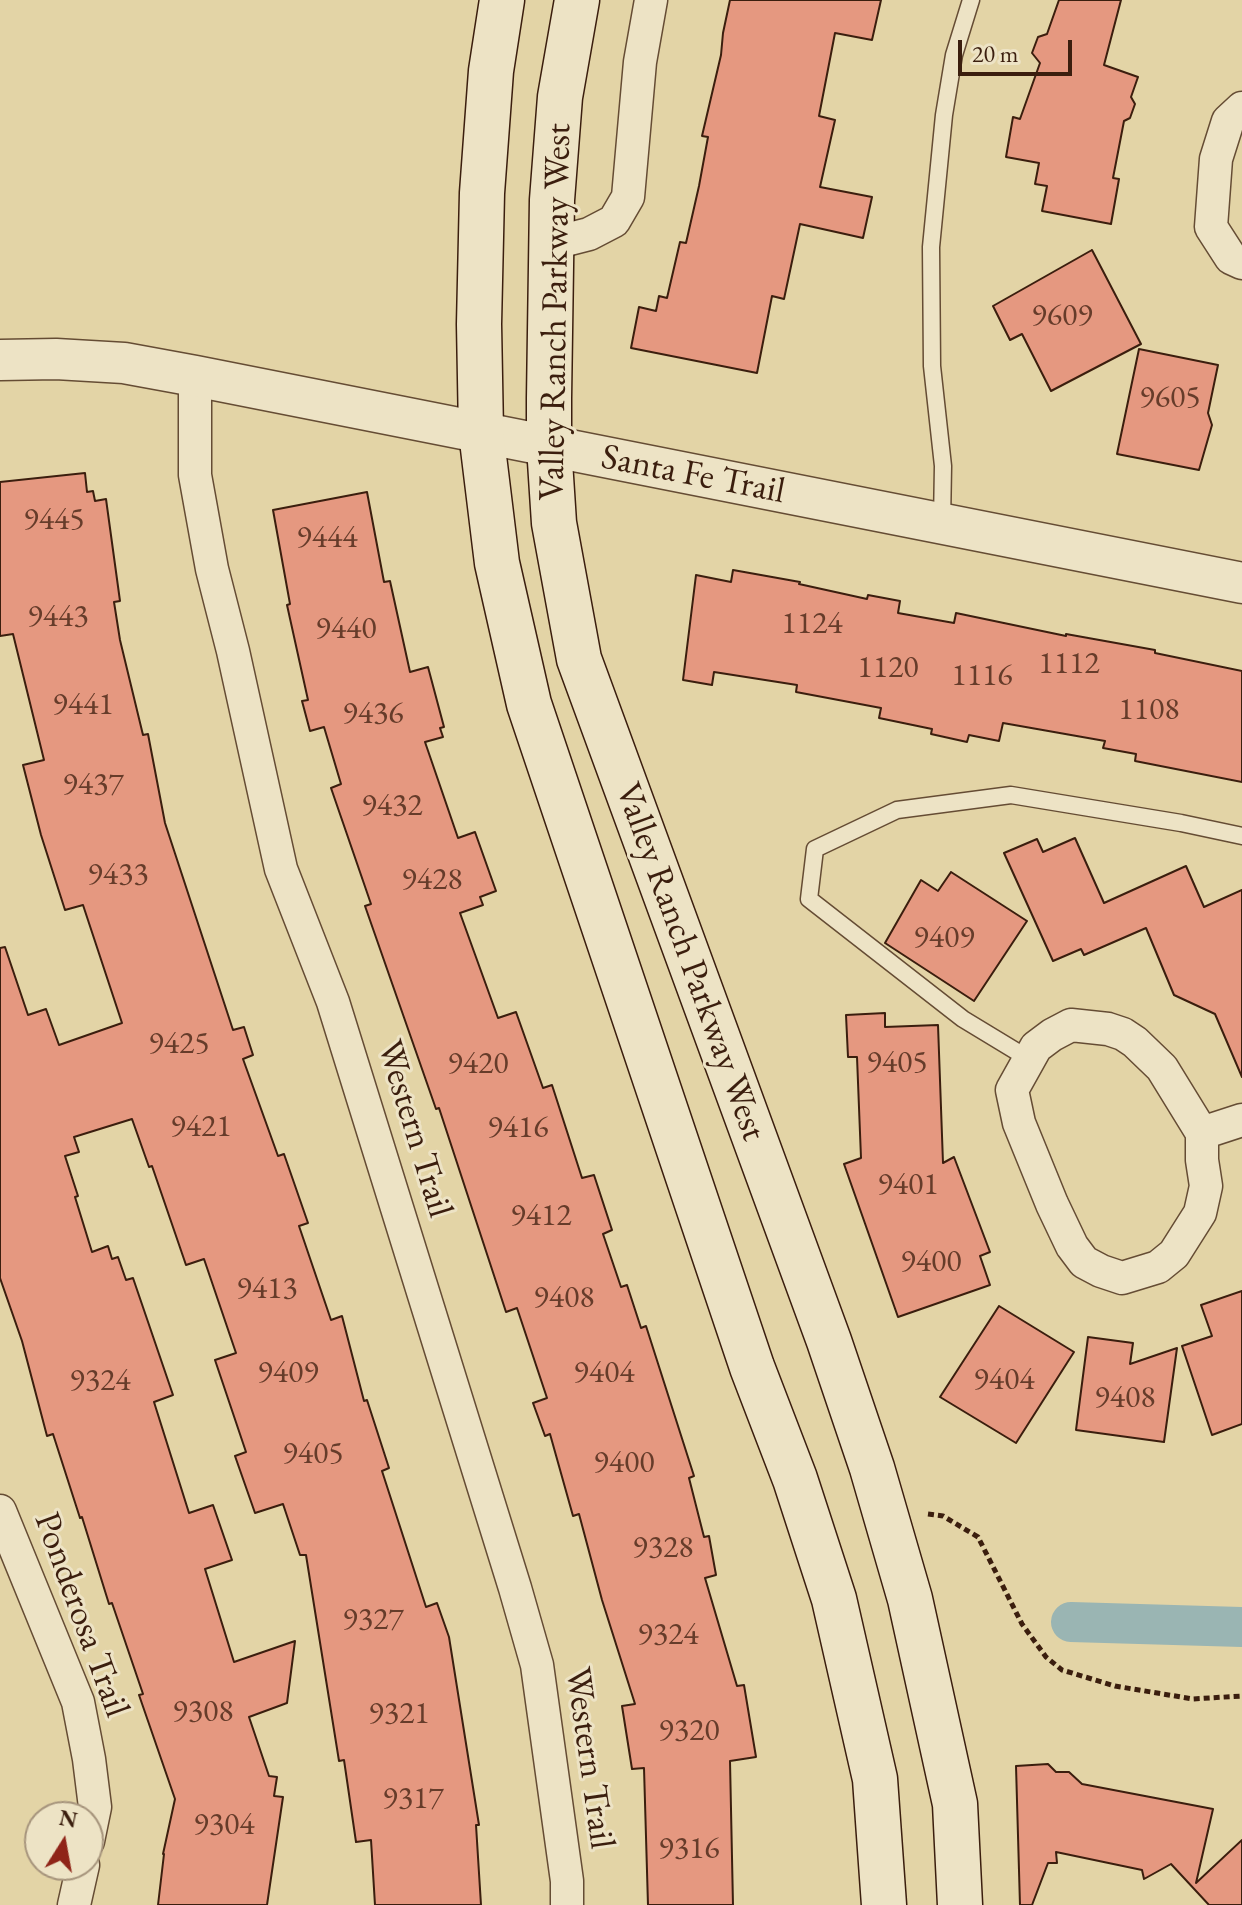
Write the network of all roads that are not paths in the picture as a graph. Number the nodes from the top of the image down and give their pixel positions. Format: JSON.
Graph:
{"nodes":[{"id":1,"x":502,"y":0,"type":"edge"},
{"id":2,"x":577,"y":0,"type":"edge"},
{"id":3,"x":651,"y":0,"type":"edge"},
{"id":4,"x":971,"y":0,"type":"edge"},
{"id":5,"x":1242,"y":108,"type":"edge"},
{"id":6,"x":550,"y":244,"type":"junction"},
{"id":7,"x":1242,"y":263,"type":"edge"},
{"id":8,"x":0,"y":360,"type":"edge"},
{"id":9,"x":195,"y":376,"type":"junction"},
{"id":10,"x":481,"y":432,"type":"junction"},
{"id":11,"x":549,"y":446,"type":"junction"},
{"id":12,"x":942,"y":524,"type":"junction"},
{"id":13,"x":1242,"y":583,"type":"edge"},
{"id":14,"x":1242,"y":836,"type":"edge"},
{"id":15,"x":1029,"y":1059,"type":"junction"},
{"id":16,"x":1242,"y":1120,"type":"edge"},
{"id":17,"x":1202,"y":1133,"type":"junction"},
{"id":18,"x":0,"y":1511,"type":"edge"},
{"id":19,"x":94,"y":1801,"type":"edge"},
{"id":20,"x":79,"y":1881,"type":"edge"},
{"id":21,"x":74,"y":1905,"type":"edge"},
{"id":22,"x":567,"y":1905,"type":"edge"},
{"id":23,"x":884,"y":1905,"type":"edge"},
{"id":24,"x":960,"y":1905,"type":"edge"}],
"edges":[{"from":1,"to":10,"type":"main road","name":"Valley Ranch Parkway West"},
{"from":2,"to":6,"type":"main road","name":"Valley Ranch Parkway West"},
{"from":3,"to":6,"type":"street"},
{"from":4,"to":12,"type":"lane"},
{"from":5,"to":7,"type":"street"},
{"from":6,"to":11,"type":"main road","name":"Valley Ranch Parkway West"},
{"from":8,"to":9,"type":"street","name":"Santa Fe Trail"},
{"from":9,"to":10,"type":"street","name":"Santa Fe Trail"},
{"from":9,"to":22,"type":"street","name":"Western Trail"},
{"from":10,"to":11,"type":"street","name":"Santa Fe Trail"},
{"from":10,"to":23,"type":"main road","name":"Valley Ranch Parkway West"},
{"from":11,"to":12,"type":"street","name":"Santa Fe Trail"},
{"from":11,"to":24,"type":"main road","name":"Valley Ranch Parkway West"},
{"from":12,"to":13,"type":"street","name":"Santa Fe Trail"},
{"from":14,"to":15,"type":"lane"},
{"from":15,"to":17,"type":"street"},
{"from":15,"to":17,"type":"street"},
{"from":16,"to":17,"type":"street"},
{"from":18,"to":19,"type":"street","name":"Ponderosa Trail"},
{"from":20,"to":21,"type":"street"}]}
